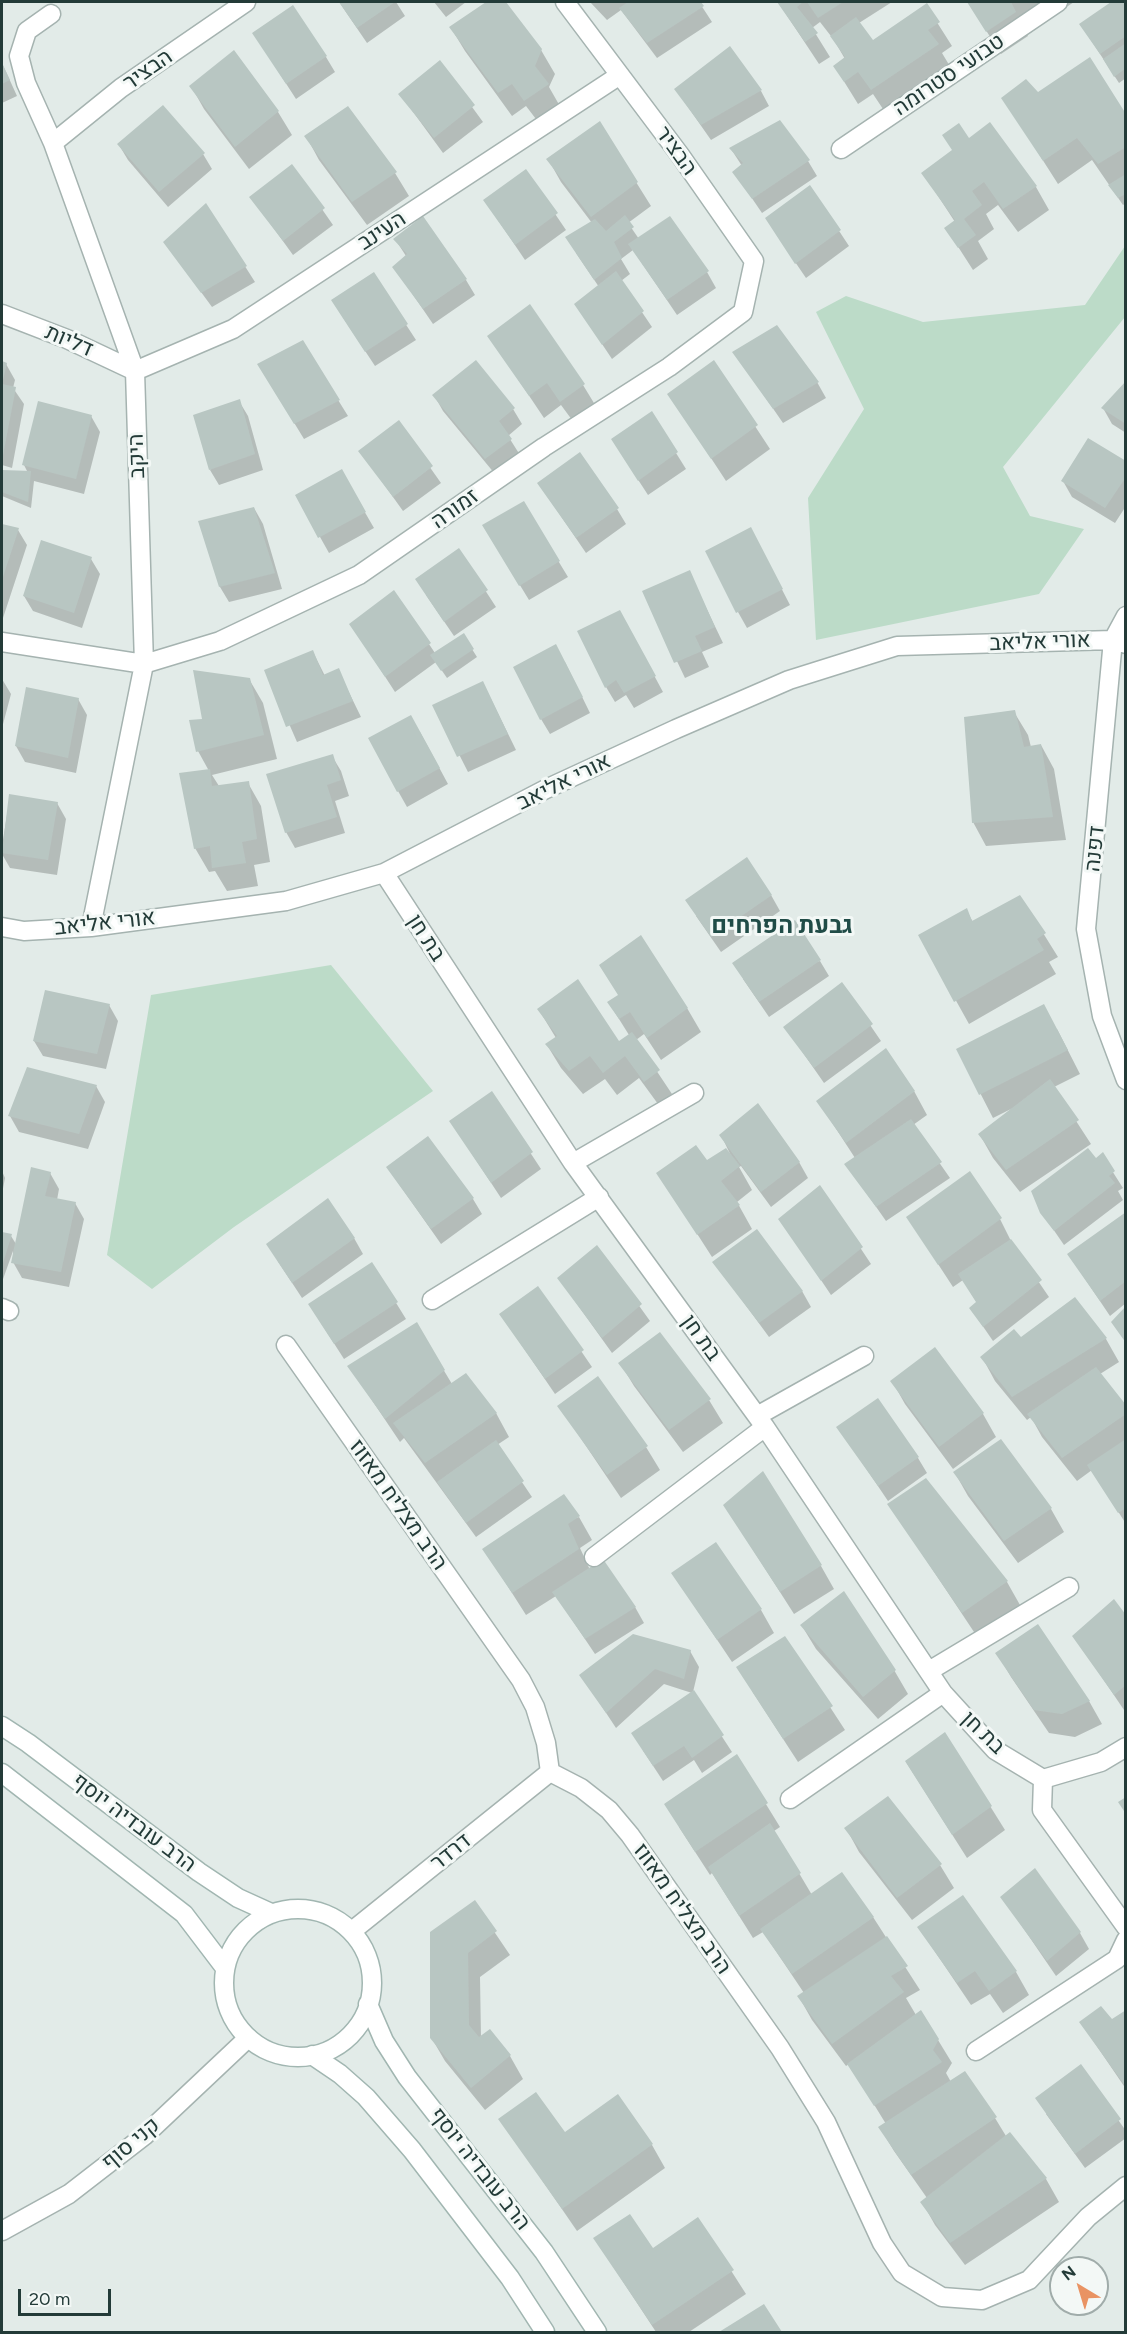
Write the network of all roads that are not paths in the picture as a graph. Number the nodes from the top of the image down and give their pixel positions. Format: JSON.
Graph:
{"nodes":[{"id":1,"x":246,"y":2,"type":"edge"},
{"id":2,"x":565,"y":2,"type":"edge"},
{"id":3,"x":1058,"y":2,"type":"edge"},
{"id":4,"x":51,"y":14,"type":"dead end"},
{"id":5,"x":620,"y":75,"type":"junction"},
{"id":6,"x":53,"y":143,"type":"junction"},
{"id":7,"x":841,"y":149,"type":"dead end"},
{"id":8,"x":743,"y":312,"type":"joint"},
{"id":9,"x":2,"y":314,"type":"edge"},
{"id":10,"x":135,"y":371,"type":"junction"},
{"id":11,"x":1125,"y":616,"type":"edge"},
{"id":12,"x":2,"y":642,"type":"edge"},
{"id":13,"x":1119,"y":642,"type":"edge"},
{"id":14,"x":144,"y":664,"type":"junction"},
{"id":15,"x":384,"y":873,"type":"junction"},
{"id":16,"x":2,"y":927,"type":"edge"},
{"id":17,"x":91,"y":927,"type":"junction"},
{"id":18,"x":1125,"y":1080,"type":"edge"},
{"id":19,"x":694,"y":1093,"type":"dead end"},
{"id":20,"x":573,"y":1164,"type":"junction"},
{"id":21,"x":599,"y":1197,"type":"junction"},
{"id":22,"x":432,"y":1300,"type":"dead end"},
{"id":23,"x":286,"y":1345,"type":"dead end"},
{"id":24,"x":864,"y":1356,"type":"dead end"},
{"id":25,"x":761,"y":1422,"type":"junction"},
{"id":26,"x":594,"y":1557,"type":"dead end"},
{"id":27,"x":1068,"y":1587,"type":"dead end"},
{"id":28,"x":929,"y":1671,"type":"junction"},
{"id":29,"x":943,"y":1693,"type":"junction"},
{"id":30,"x":2,"y":1726,"type":"edge"},
{"id":31,"x":1125,"y":1747,"type":"edge"},
{"id":32,"x":550,"y":1772,"type":"junction"},
{"id":33,"x":2,"y":1773,"type":"edge"},
{"id":34,"x":1043,"y":1779,"type":"junction"},
{"id":35,"x":790,"y":1799,"type":"dead end"},
{"id":36,"x":271,"y":1913,"type":"junction"},
{"id":37,"x":1125,"y":1927,"type":"edge"},
{"id":38,"x":352,"y":1931,"type":"junction"},
{"id":39,"x":1125,"y":1940,"type":"edge"},
{"id":40,"x":225,"y":1968,"type":"junction"},
{"id":41,"x":368,"y":2004,"type":"junction"},
{"id":42,"x":248,"y":2038,"type":"junction"},
{"id":43,"x":976,"y":2051,"type":"dead end"},
{"id":44,"x":312,"y":2055,"type":"junction"},
{"id":45,"x":1125,"y":2186,"type":"edge"},
{"id":46,"x":2,"y":2231,"type":"edge"},
{"id":47,"x":545,"y":2332,"type":"edge"},
{"id":48,"x":597,"y":2332,"type":"edge"}],
"edges":[{"from":1,"to":6,"type":"street","name":"הבציר"},
{"from":2,"to":5,"type":"street","name":"הבציר"},
{"from":3,"to":7,"type":"street","name":"טבועי סטרומה"},
{"from":4,"to":6,"type":"street","name":"היקב"},
{"from":5,"to":8,"type":"street","name":"הבציר"},
{"from":5,"to":10,"type":"street","name":"העינב"},
{"from":6,"to":10,"type":"street","name":"היקב"},
{"from":8,"to":14,"type":"street","name":"זמורה"},
{"from":9,"to":10,"type":"street","name":"דליות"},
{"from":10,"to":14,"type":"street","name":"היקב"},
{"from":11,"to":13,"type":"street","name":"דפנה"},
{"from":12,"to":14,"type":"street"},
{"from":13,"to":15,"type":"street","name":"אורי אליאב"},
{"from":13,"to":18,"type":"street","name":"דפנה"},
{"from":14,"to":17,"type":"street","name":"היקב"},
{"from":15,"to":17,"type":"street","name":"אורי אליאב"},
{"from":15,"to":20,"type":"street","name":"בת חן"},
{"from":16,"to":17,"type":"street","name":"אורי אליאב"},
{"from":19,"to":20,"type":"street"},
{"from":20,"to":21,"type":"street","name":"בת חן"},
{"from":21,"to":22,"type":"street"},
{"from":21,"to":25,"type":"street","name":"בת חן"},
{"from":23,"to":32,"type":"street","name":"הרב מצליח מאזוז"},
{"from":24,"to":25,"type":"street"},
{"from":25,"to":26,"type":"street"},
{"from":25,"to":28,"type":"street","name":"בת חן"},
{"from":27,"to":28,"type":"street"},
{"from":28,"to":29,"type":"street","name":"בת חן"},
{"from":29,"to":34,"type":"street","name":"בת חן"},
{"from":29,"to":35,"type":"street"},
{"from":30,"to":36,"type":"street","name":"הרב עובדיה יוסף"},
{"from":31,"to":34,"type":"street"},
{"from":32,"to":38,"type":"street","name":"דרדר"},
{"from":32,"to":45,"type":"street","name":"הרב מצליח מאזוז"},
{"from":33,"to":40,"type":"street","name":"הרב עובדיה יוסף"},
{"from":34,"to":37,"type":"street"},
{"from":36,"to":38,"type":"street"},
{"from":36,"to":40,"type":"street"},
{"from":38,"to":41,"type":"street"},
{"from":39,"to":43,"type":"street"},
{"from":40,"to":42,"type":"street"},
{"from":41,"to":44,"type":"street"},
{"from":41,"to":48,"type":"street","name":"הרב עובדיה יוסף"},
{"from":42,"to":44,"type":"street"},
{"from":42,"to":46,"type":"street","name":"קני סוף"},
{"from":44,"to":47,"type":"street","name":"הרב עובדיה יוסף"}]}
